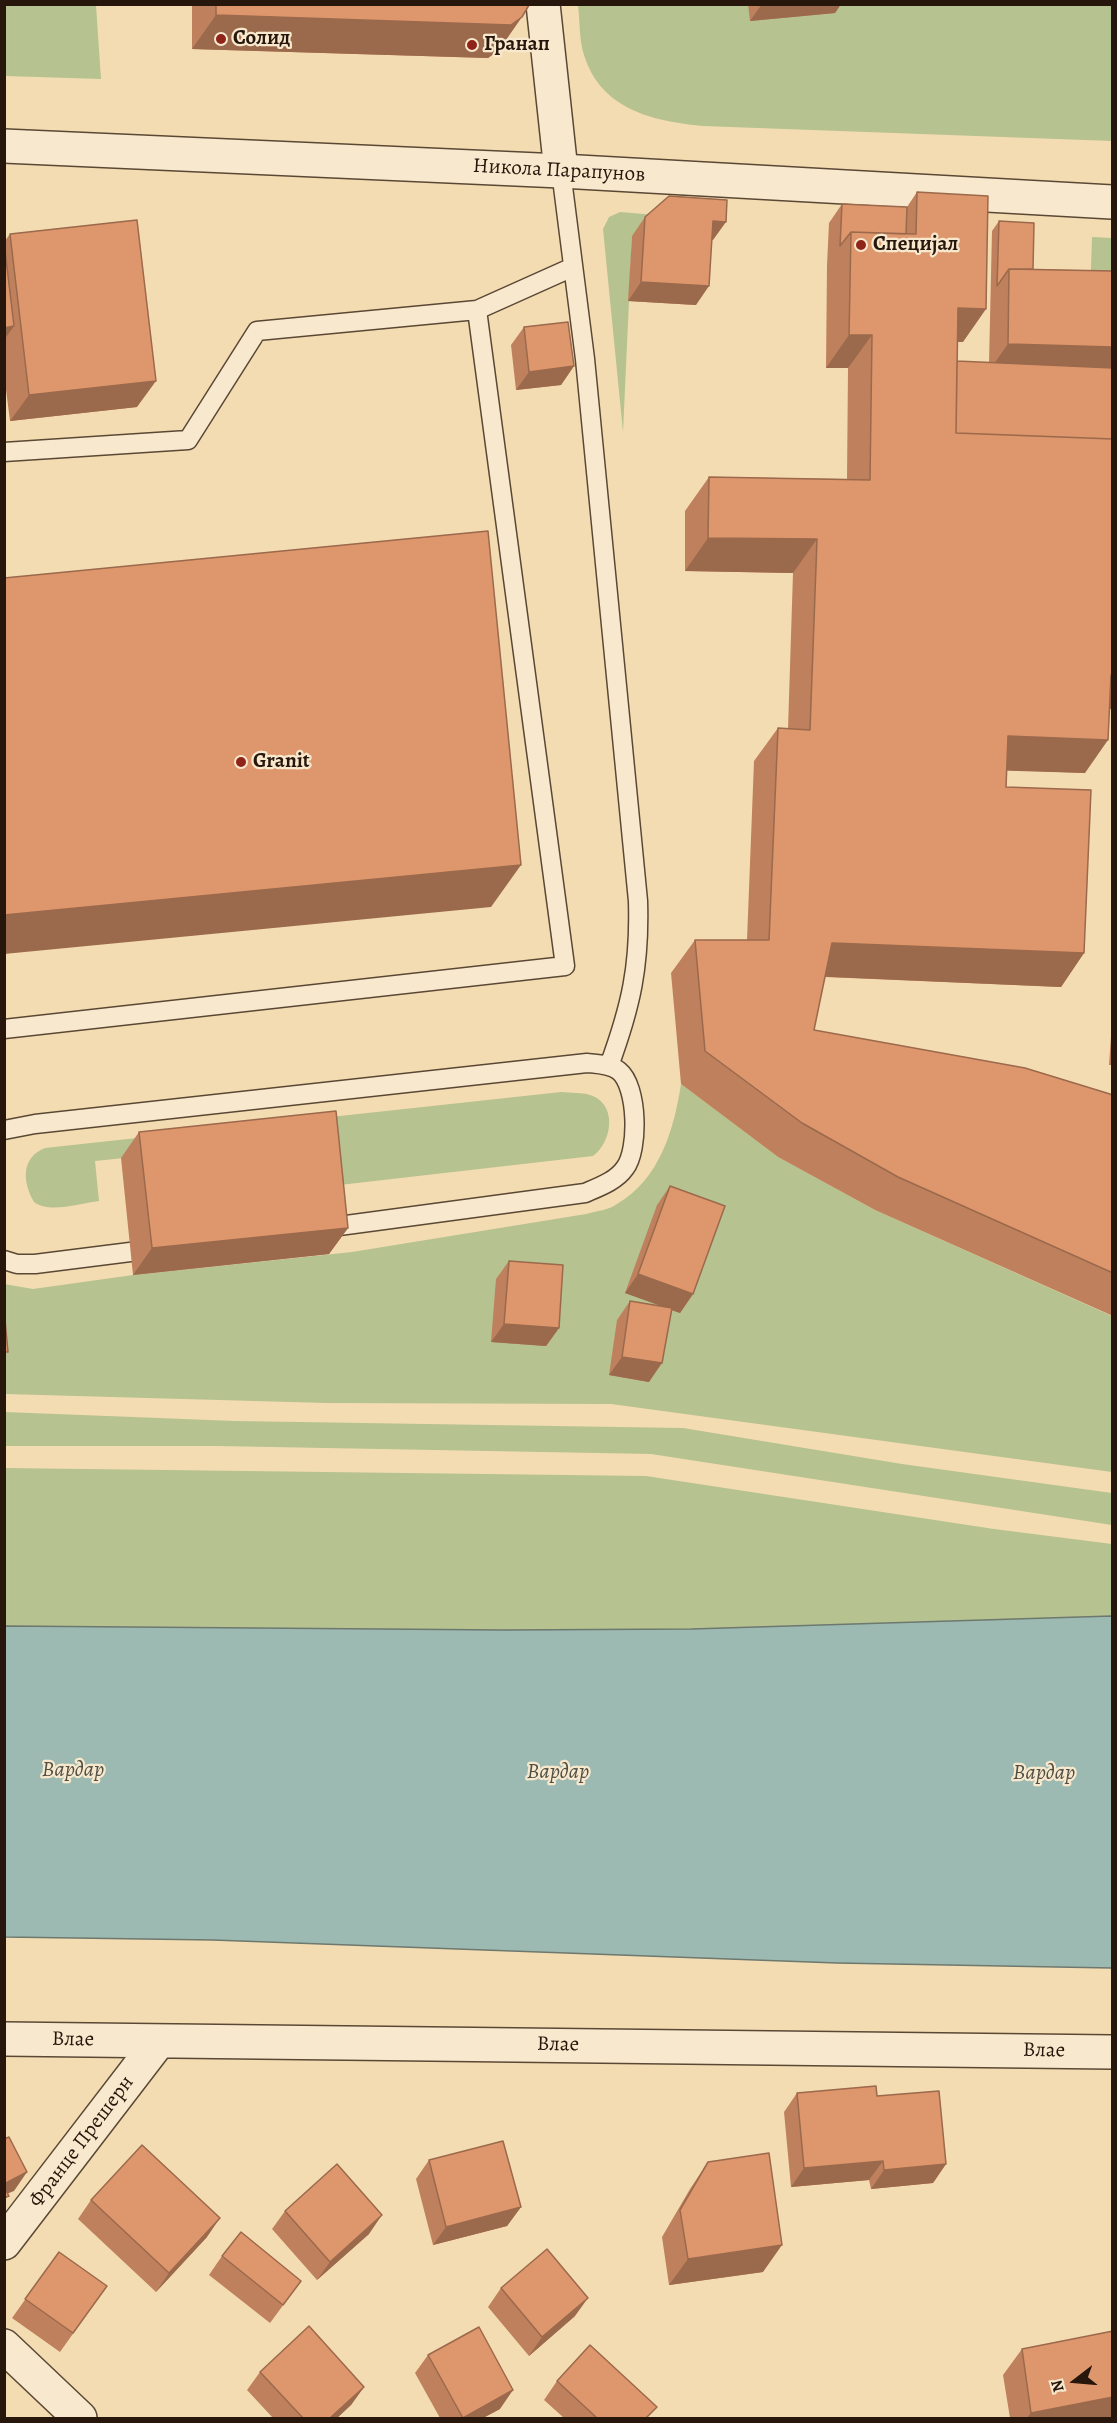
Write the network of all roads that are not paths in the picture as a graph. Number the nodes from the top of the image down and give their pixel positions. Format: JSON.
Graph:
{"nodes":[{"id":1,"x":543,"y":4,"type":"edge"},
{"id":2,"x":4,"y":146,"type":"edge"},
{"id":3,"x":561,"y":171,"type":"junction"},
{"id":4,"x":1113,"y":202,"type":"edge"},
{"id":5,"x":573,"y":267,"type":"junction"},
{"id":6,"x":477,"y":310,"type":"junction"},
{"id":7,"x":4,"y":452,"type":"edge"},
{"id":8,"x":4,"y":1029,"type":"edge"},
{"id":9,"x":609,"y":1066,"type":"junction"},
{"id":10,"x":4,"y":1130,"type":"edge"},
{"id":11,"x":306,"y":1230,"type":"edge"},
{"id":12,"x":177,"y":1246,"type":"edge"},
{"id":13,"x":4,"y":1260,"type":"edge"},
{"id":14,"x":4,"y":2039,"type":"edge"},
{"id":15,"x":159,"y":2041,"type":"junction"},
{"id":16,"x":1113,"y":2052,"type":"edge"},
{"id":17,"x":4,"y":2243,"type":"edge"},
{"id":18,"x":4,"y":2346,"type":"edge"},
{"id":19,"x":80,"y":2418,"type":"edge"}],
"edges":[{"from":1,"to":3,"type":"street"},
{"from":2,"to":3,"type":"street","name":"Никола Парапунов"},
{"from":3,"to":4,"type":"street","name":"Никола Парапунов"},
{"from":3,"to":5,"type":"lane"},
{"from":5,"to":6,"type":"lane"},
{"from":5,"to":9,"type":"lane"},
{"from":6,"to":7,"type":"lane"},
{"from":6,"to":8,"type":"lane"},
{"from":9,"to":10,"type":"lane"},
{"from":9,"to":11,"type":"lane"},
{"from":12,"to":13,"type":"lane"},
{"from":14,"to":15,"type":"street","name":"Влае"},
{"from":15,"to":16,"type":"street","name":"Влае"},
{"from":15,"to":17,"type":"street","name":"Франце Прешерн"},
{"from":18,"to":19,"type":"street"}]}
